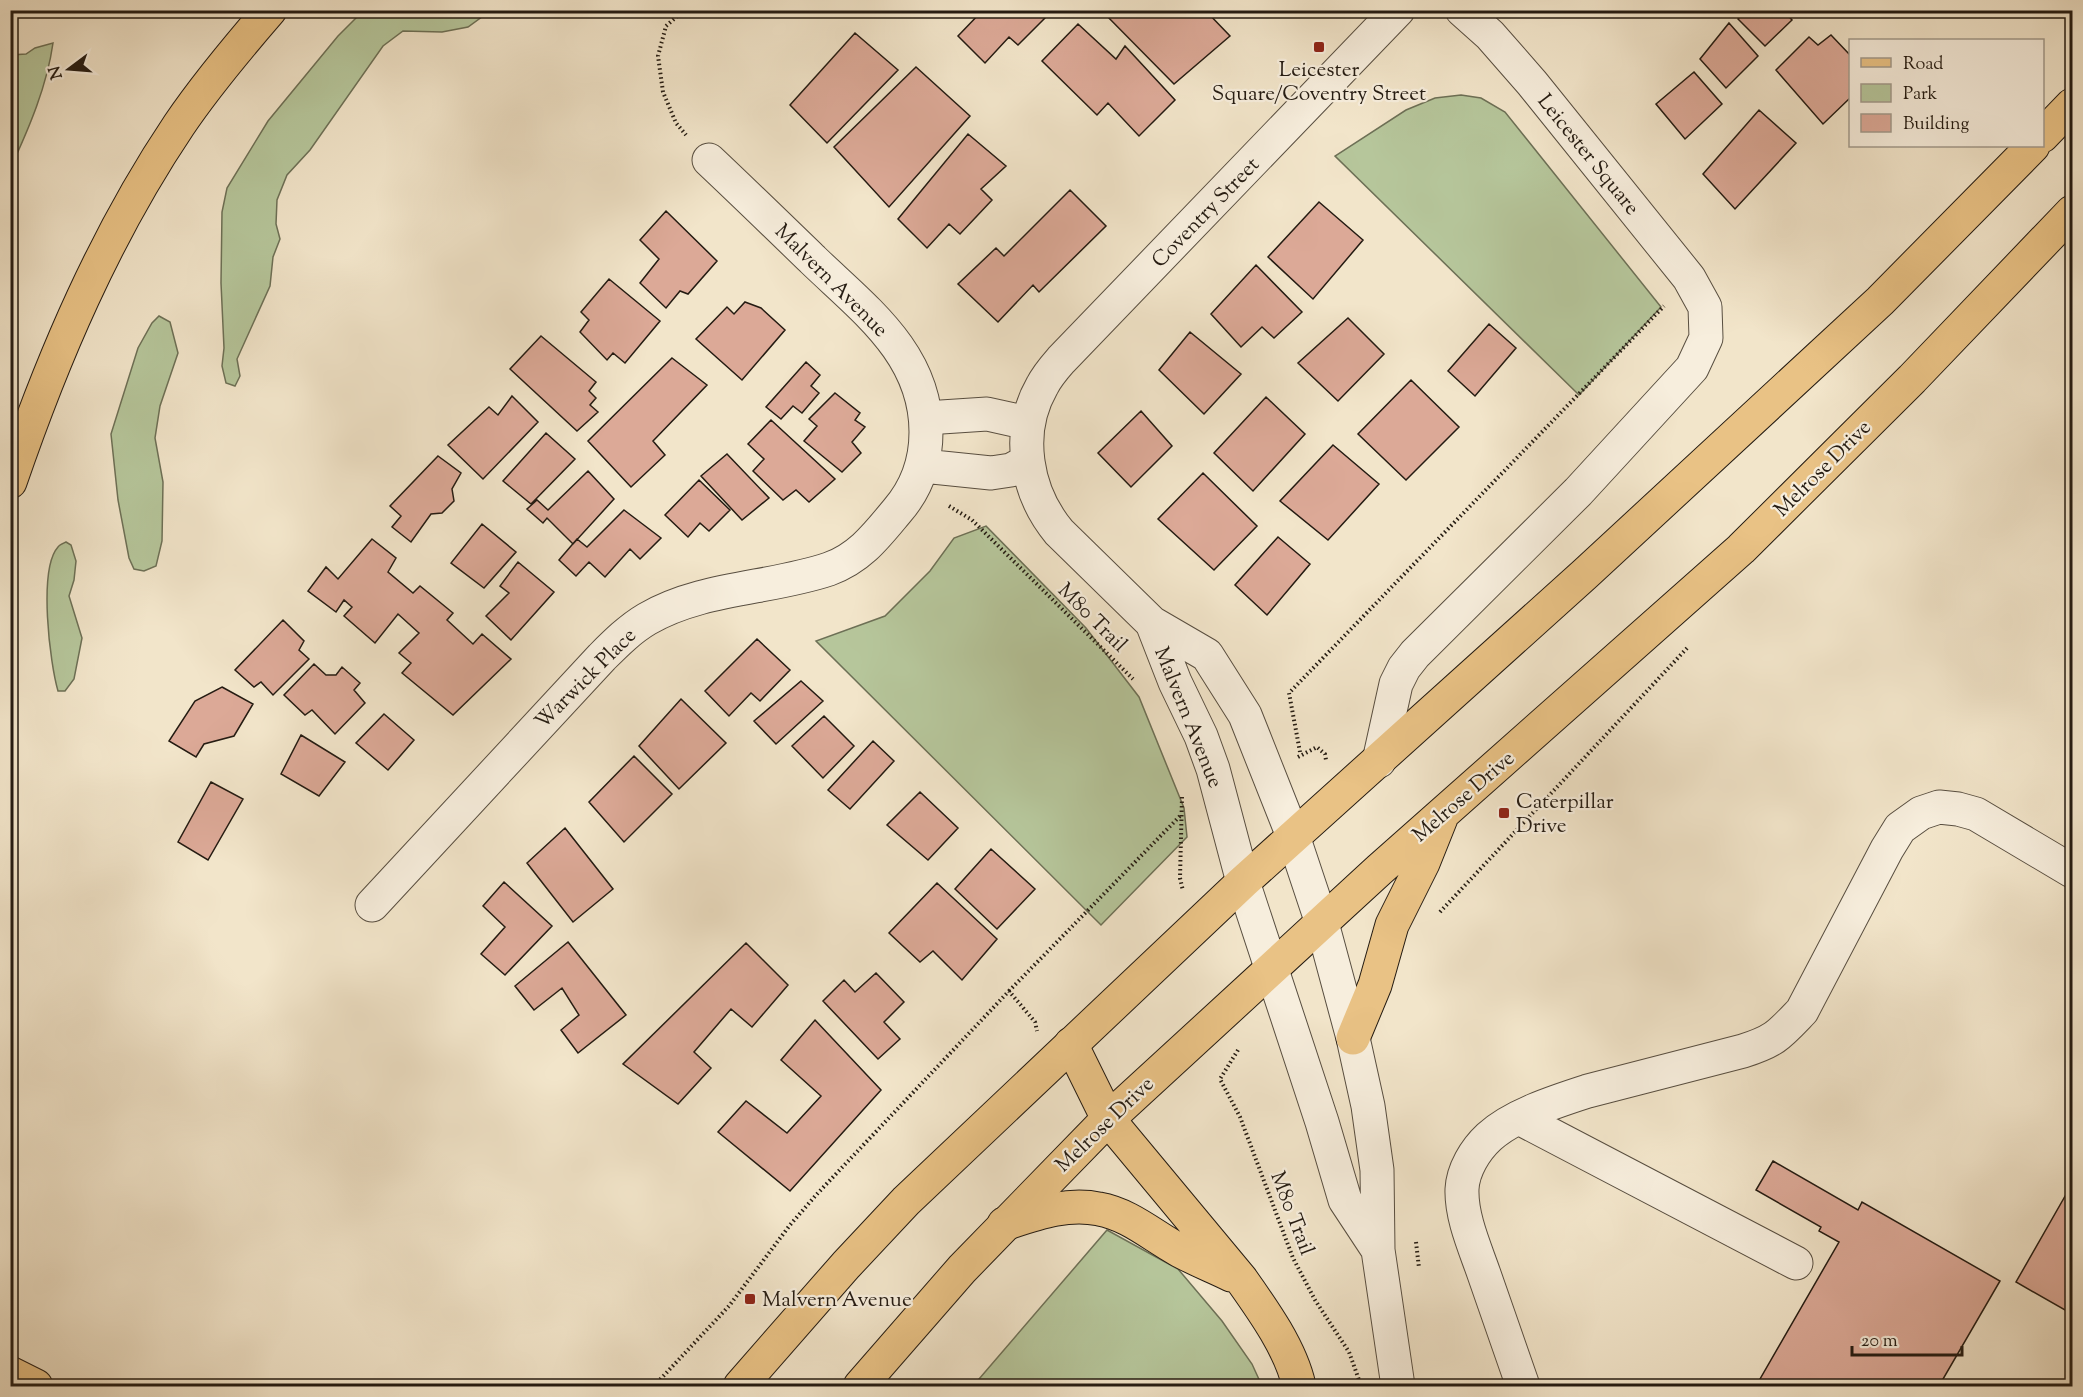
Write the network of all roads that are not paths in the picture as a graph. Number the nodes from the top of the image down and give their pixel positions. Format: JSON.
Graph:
{"nodes":[{"id":1,"x":270,"y":10,"type":"edge"},
{"id":2,"x":1398,"y":10,"type":"edge"},
{"id":3,"x":1462,"y":10,"type":"edge"},
{"id":4,"x":2030,"y":147,"type":"edge"},
{"id":5,"x":709,"y":160,"type":"road end"},
{"id":6,"x":2073,"y":212,"type":"edge"},
{"id":7,"x":926,"y":418,"type":"junction"},
{"id":8,"x":1028,"y":423,"type":"junction"},
{"id":9,"x":1028,"y":462,"type":"junction"},
{"id":10,"x":918,"y":477,"type":"junction"},
{"id":11,"x":10,"y":482,"type":"edge"},
{"id":12,"x":1152,"y":623,"type":"junction"},
{"id":13,"x":1379,"y":761,"type":"junction"},
{"id":14,"x":1443,"y":813,"type":"junction"},
{"id":15,"x":1293,"y":836,"type":"junction"},
{"id":16,"x":2073,"y":871,"type":"edge"},
{"id":17,"x":1243,"y":882,"type":"junction"},
{"id":18,"x":372,"y":905,"type":"dead end"},
{"id":19,"x":1322,"y":923,"type":"junction"},
{"id":20,"x":1271,"y":968,"type":"junction"},
{"id":21,"x":1353,"y":1038,"type":"junction"},
{"id":22,"x":1071,"y":1044,"type":"junction"},
{"id":23,"x":1519,"y":1118,"type":"junction"},
{"id":24,"x":1108,"y":1119,"type":"junction"},
{"id":25,"x":1004,"y":1224,"type":"junction"},
{"id":26,"x":1378,"y":1250,"type":"junction"},
{"id":27,"x":1796,"y":1263,"type":"dead end"},
{"id":28,"x":1241,"y":1279,"type":"junction"},
{"id":29,"x":10,"y":1373,"type":"edge"},
{"id":30,"x":36,"y":1386,"type":"edge"},
{"id":31,"x":740,"y":1386,"type":"edge"},
{"id":32,"x":860,"y":1386,"type":"edge"},
{"id":33,"x":1299,"y":1386,"type":"edge"},
{"id":34,"x":1398,"y":1386,"type":"edge"},
{"id":35,"x":1523,"y":1386,"type":"edge"}],
"edges":[{"from":1,"to":11,"type":"main road"},
{"from":2,"to":8,"type":"street","name":"Coventry Street"},
{"from":3,"to":13,"type":"street","name":"Leicester Square"},
{"from":4,"to":13,"type":"main road"},
{"from":5,"to":7,"type":"street","name":"Malvern Avenue"},
{"from":6,"to":14,"type":"main road","name":"Melrose Drive"},
{"from":7,"to":8,"type":"street"},
{"from":7,"to":10,"type":"street","name":"Malvern Avenue"},
{"from":8,"to":9,"type":"street","name":"Malvern Avenue"},
{"from":9,"to":10,"type":"street"},
{"from":9,"to":12,"type":"street","name":"Malvern Avenue"},
{"from":10,"to":18,"type":"street","name":"Warwick Place"},
{"from":12,"to":15,"type":"street","name":"Malvern Avenue"},
{"from":12,"to":17,"type":"street","name":"Malvern Avenue"},
{"from":13,"to":15,"type":"main road"},
{"from":14,"to":19,"type":"main road","name":"Melrose Drive"},
{"from":14,"to":21,"type":"main road"},
{"from":15,"to":17,"type":"main road"},
{"from":15,"to":19,"type":"street"},
{"from":16,"to":23,"type":"street"},
{"from":17,"to":20,"type":"street"},
{"from":17,"to":22,"type":"main road"},
{"from":19,"to":20,"type":"main road","name":"Melrose Drive"},
{"from":19,"to":21,"type":"street"},
{"from":20,"to":24,"type":"main road","name":"Melrose Drive"},
{"from":20,"to":26,"type":"street"},
{"from":21,"to":26,"type":"street"},
{"from":22,"to":24,"type":"main road"},
{"from":22,"to":31,"type":"main road"},
{"from":23,"to":27,"type":"street"},
{"from":23,"to":35,"type":"street"},
{"from":24,"to":25,"type":"main road","name":"Melrose Drive"},
{"from":24,"to":28,"type":"main road"},
{"from":25,"to":28,"type":"main road"},
{"from":25,"to":32,"type":"main road","name":"Melrose Drive"},
{"from":26,"to":34,"type":"street"},
{"from":28,"to":33,"type":"main road"},
{"from":29,"to":30,"type":"main road"}]}
